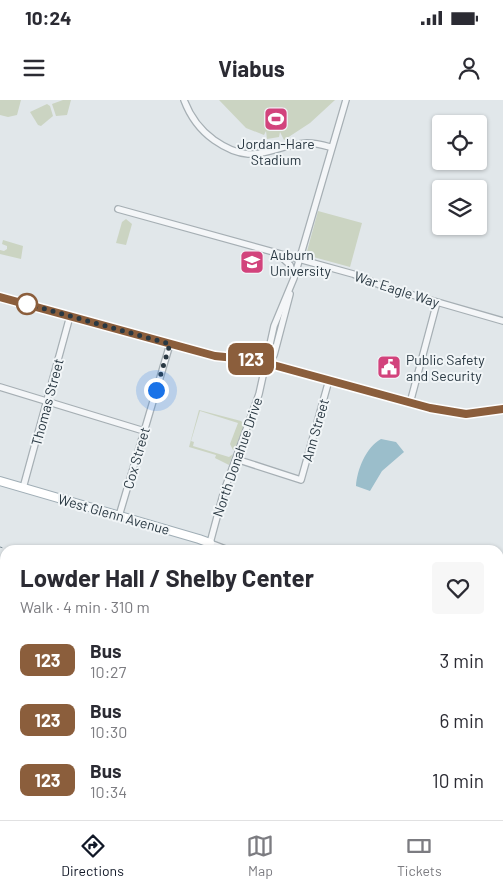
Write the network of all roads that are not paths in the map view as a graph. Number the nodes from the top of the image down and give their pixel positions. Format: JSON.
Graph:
{"nodes":[{"id":1,"x":184,"y":100,"type":"edge"},
{"id":2,"x":346,"y":100,"type":"edge"},
{"id":3,"x":330,"y":147,"type":"junction"},
{"id":4,"x":118,"y":209,"type":"dead end"},
{"id":5,"x":276,"y":252,"type":"junction"},
{"id":6,"x":299,"y":259,"type":"junction"},
{"id":7,"x":294,"y":278,"type":"junction"},
{"id":8,"x":0,"y":297,"type":"edge"},
{"id":9,"x":438,"y":302,"type":"junction"},
{"id":10,"x":70,"y":316,"type":"junction"},
{"id":11,"x":503,"y":321,"type":"edge"},
{"id":12,"x":170,"y":344,"type":"junction"},
{"id":13,"x":267,"y":363,"type":"junction"},
{"id":14,"x":329,"y":380,"type":"junction"},
{"id":15,"x":0,"y":387,"type":"edge"},
{"id":16,"x":47,"y":401,"type":"junction"},
{"id":17,"x":410,"y":403,"type":"junction"},
{"id":18,"x":503,"y":409,"type":"edge"},
{"id":19,"x":144,"y":431,"type":"junction"},
{"id":20,"x":236,"y":459,"type":"junction"},
{"id":21,"x":0,"y":481,"type":"edge"},
{"id":22,"x":23,"y":488,"type":"junction"},
{"id":23,"x":119,"y":516,"type":"junction"},
{"id":24,"x":206,"y":545,"type":"edge"},
{"id":25,"x":209,"y":545,"type":"edge"}],
"edges":[{"from":1,"to":3,"type":"street"},
{"from":2,"to":3,"type":"street","name":"North Donahue Drive"},
{"from":3,"to":6,"type":"street","name":"North Donahue Drive"},
{"from":4,"to":5,"type":"street","name":"War Eagle Way"},
{"from":5,"to":6,"type":"street","name":"War Eagle Way"},
{"from":5,"to":7,"type":"street"},
{"from":6,"to":7,"type":"street","name":"North Donahue Drive"},
{"from":6,"to":9,"type":"street","name":"War Eagle Way"},
{"from":7,"to":13,"type":"street","name":"North Donahue Drive"},
{"from":8,"to":10,"type":"street"},
{"from":9,"to":11,"type":"street","name":"War Eagle Way"},
{"from":9,"to":17,"type":"street"},
{"from":10,"to":12,"type":"street"},
{"from":10,"to":16,"type":"street","name":"Thomas Street"},
{"from":12,"to":13,"type":"street"},
{"from":12,"to":19,"type":"street","name":"Cox Street"},
{"from":13,"to":14,"type":"street"},
{"from":13,"to":20,"type":"street","name":"North Donahue Drive"},
{"from":14,"to":17,"type":"street"},
{"from":14,"to":20,"type":"street","name":"Ann Street"},
{"from":15,"to":16,"type":"street"},
{"from":16,"to":19,"type":"street"},
{"from":16,"to":22,"type":"street","name":"Thomas Street"},
{"from":17,"to":18,"type":"street"},
{"from":19,"to":23,"type":"street","name":"Cox Street"},
{"from":20,"to":25,"type":"street","name":"North Donahue Drive"},
{"from":21,"to":22,"type":"main road","name":"West Glenn Avenue"},
{"from":22,"to":23,"type":"main road","name":"West Glenn Avenue"},
{"from":23,"to":24,"type":"main road","name":"West Glenn Avenue"}]}
